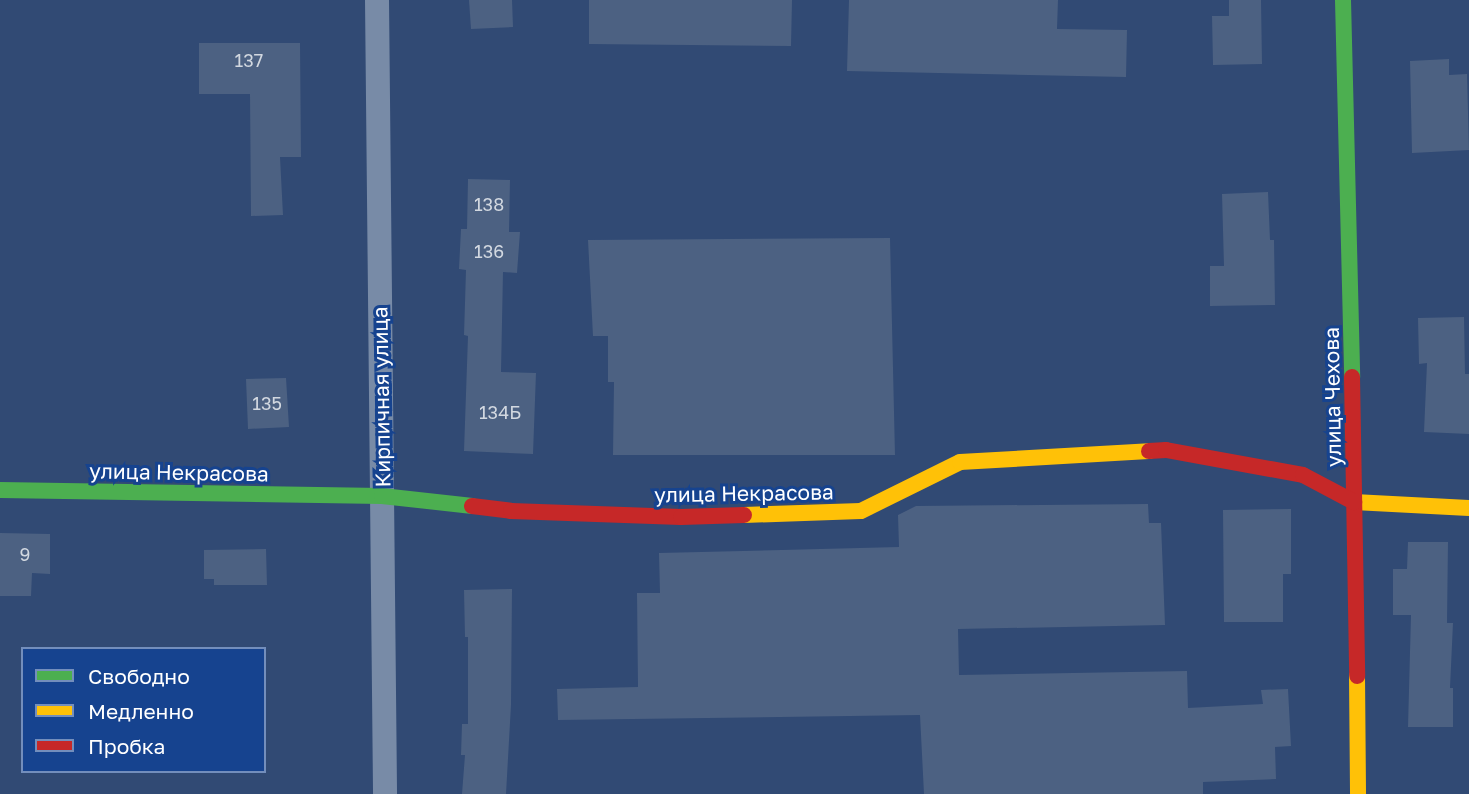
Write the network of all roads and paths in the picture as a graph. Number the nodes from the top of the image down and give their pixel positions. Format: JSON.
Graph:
{"nodes":[{"id":1,"x":377,"y":0,"type":"edge"},
{"id":2,"x":1343,"y":0,"type":"edge"},
{"id":3,"x":0,"y":490,"type":"edge"},
{"id":4,"x":382,"y":496,"type":"junction"},
{"id":5,"x":1355,"y":502,"type":"junction"},
{"id":6,"x":1469,"y":508,"type":"edge"},
{"id":7,"x":385,"y":794,"type":"edge"},
{"id":8,"x":1358,"y":794,"type":"edge"}],
"edges":[{"from":1,"to":4,"type":"street","name":"Кирпичная улица"},
{"from":2,"to":5,"type":"street","name":"улица Чехова"},
{"from":3,"to":4,"type":"street","name":"улица Некрасова"},
{"from":4,"to":5,"type":"street","name":"улица Некрасова"},
{"from":4,"to":7,"type":"street","name":"Кирпичная улица"},
{"from":5,"to":6,"type":"street","name":"улица Некрасова"},
{"from":5,"to":8,"type":"street","name":"улица Чехова"}]}
